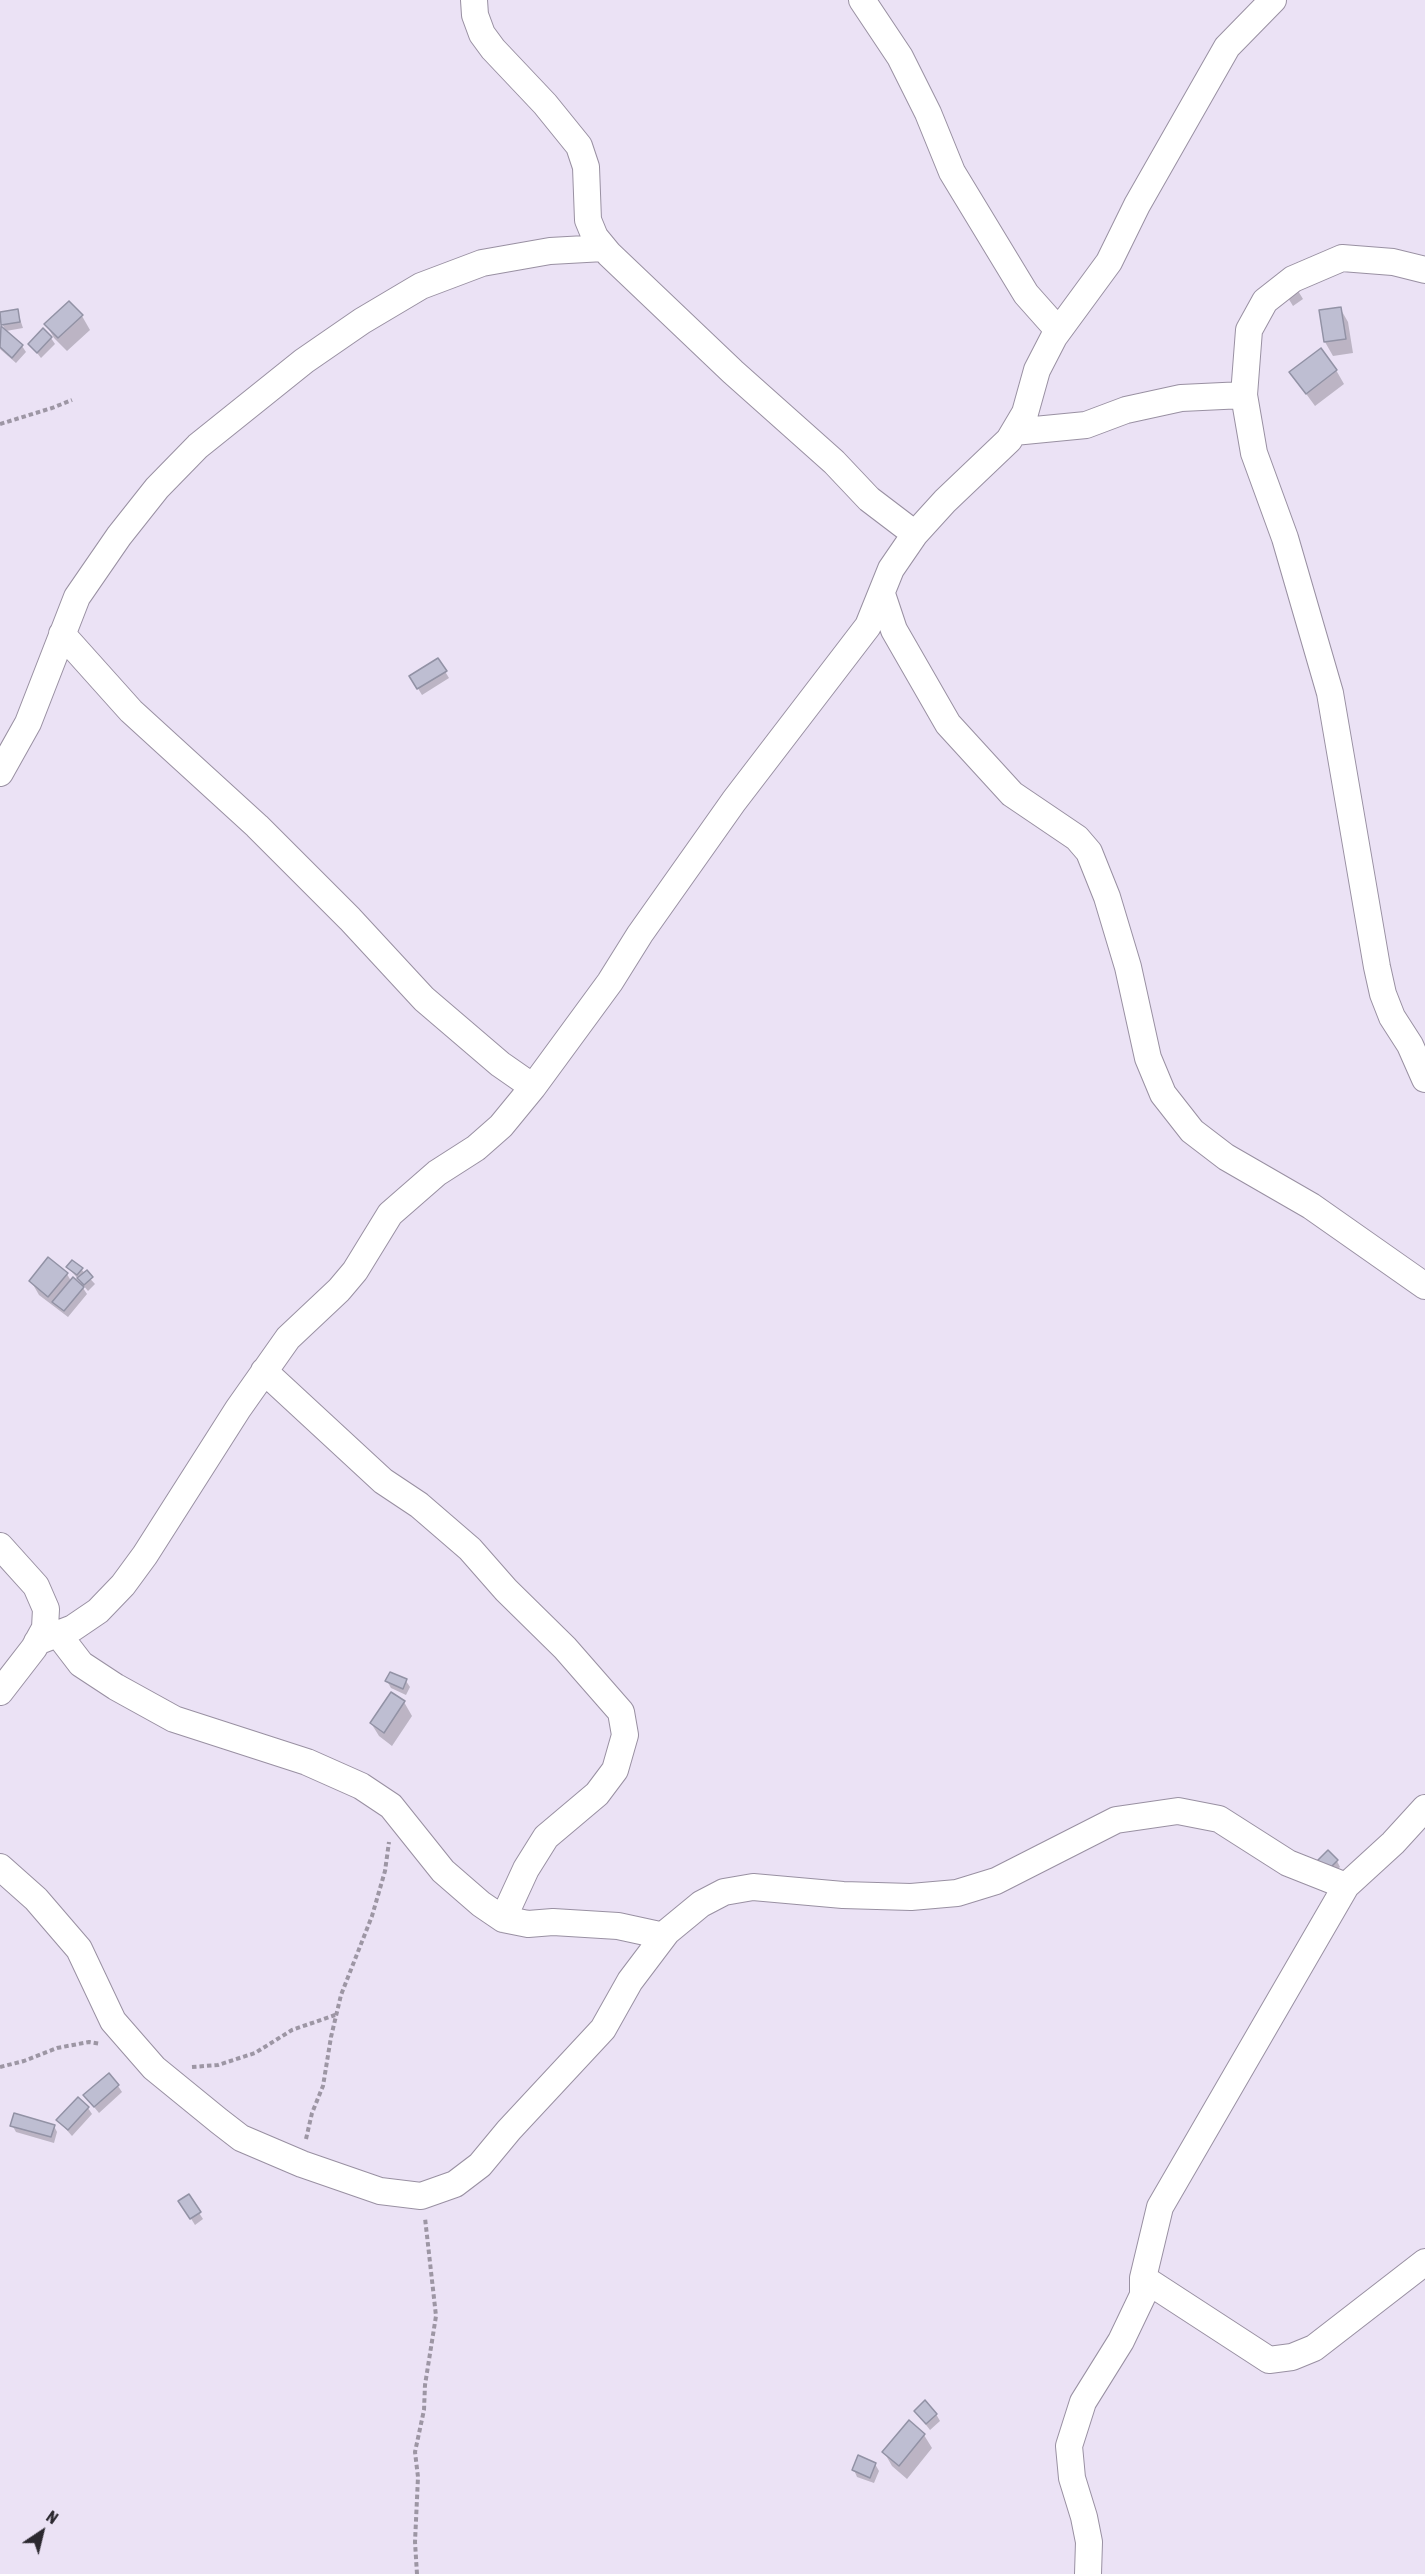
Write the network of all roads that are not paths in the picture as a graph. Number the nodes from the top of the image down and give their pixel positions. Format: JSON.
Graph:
{"nodes":[{"id":1,"x":474,"y":0,"type":"edge"},
{"id":2,"x":862,"y":0,"type":"edge"},
{"id":3,"x":1273,"y":0,"type":"edge"},
{"id":4,"x":604,"y":248,"type":"junction"},
{"id":5,"x":1425,"y":270,"type":"edge"},
{"id":6,"x":1058,"y":330,"type":"junction"},
{"id":7,"x":1244,"y":395,"type":"junction"},
{"id":8,"x":1014,"y":432,"type":"junction"},
{"id":9,"x":915,"y":534,"type":"junction"},
{"id":10,"x":882,"y":594,"type":"junction"},
{"id":11,"x":62,"y":634,"type":"junction"},
{"id":12,"x":0,"y":773,"type":"edge"},
{"id":13,"x":1425,"y":1078,"type":"edge"},
{"id":14,"x":533,"y":1087,"type":"junction"},
{"id":15,"x":1425,"y":1286,"type":"edge"},
{"id":16,"x":264,"y":1371,"type":"junction"},
{"id":17,"x":0,"y":1546,"type":"edge"},
{"id":18,"x":47,"y":1638,"type":"junction"},
{"id":19,"x":0,"y":1692,"type":"edge"},
{"id":20,"x":1425,"y":1808,"type":"edge"},
{"id":21,"x":0,"y":1867,"type":"edge"},
{"id":22,"x":1346,"y":1886,"type":"junction"},
{"id":23,"x":503,"y":1919,"type":"junction"},
{"id":24,"x":664,"y":1936,"type":"junction"},
{"id":25,"x":1425,"y":2262,"type":"edge"},
{"id":26,"x":1143,"y":2278,"type":"junction"},
{"id":27,"x":1088,"y":2574,"type":"edge"}],
"edges":[{"from":1,"to":4,"type":"street"},
{"from":2,"to":6,"type":"street"},
{"from":3,"to":6,"type":"street"},
{"from":4,"to":9,"type":"street"},
{"from":4,"to":11,"type":"street"},
{"from":5,"to":7,"type":"street"},
{"from":6,"to":8,"type":"street"},
{"from":7,"to":8,"type":"street"},
{"from":7,"to":13,"type":"street"},
{"from":8,"to":9,"type":"street"},
{"from":9,"to":10,"type":"street"},
{"from":10,"to":14,"type":"street"},
{"from":10,"to":15,"type":"street"},
{"from":11,"to":12,"type":"street"},
{"from":11,"to":14,"type":"street"},
{"from":14,"to":16,"type":"street"},
{"from":16,"to":18,"type":"street"},
{"from":16,"to":23,"type":"street"},
{"from":17,"to":18,"type":"street"},
{"from":18,"to":19,"type":"street"},
{"from":18,"to":23,"type":"street"},
{"from":20,"to":22,"type":"street"},
{"from":21,"to":24,"type":"street"},
{"from":22,"to":24,"type":"street"},
{"from":22,"to":26,"type":"street"},
{"from":23,"to":24,"type":"street"},
{"from":25,"to":26,"type":"street"},
{"from":26,"to":27,"type":"street"}]}
